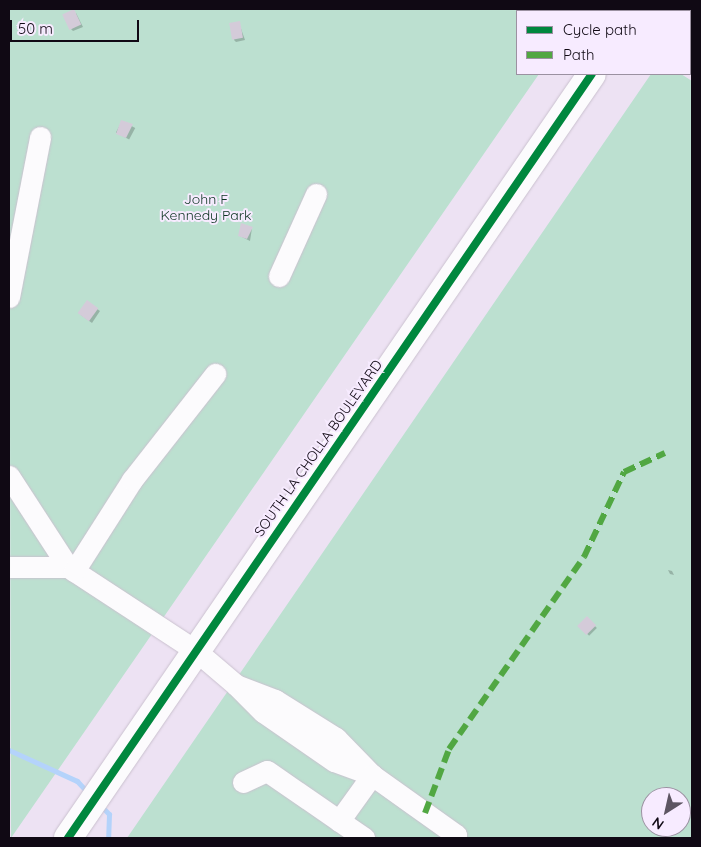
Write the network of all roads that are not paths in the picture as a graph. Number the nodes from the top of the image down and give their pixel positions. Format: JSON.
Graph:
{"nodes":[{"id":1,"x":591,"y":75,"type":"edge"},
{"id":2,"x":40,"y":137,"type":"dead end"},
{"id":3,"x":316,"y":194,"type":"dead end"},
{"id":4,"x":279,"y":276,"type":"dead end"},
{"id":5,"x":9,"y":297,"type":"edge"},
{"id":6,"x":215,"y":374,"type":"dead end"},
{"id":7,"x":9,"y":476,"type":"edge"},
{"id":8,"x":9,"y":567,"type":"edge"},
{"id":9,"x":71,"y":569,"type":"junction"},
{"id":10,"x":194,"y":650,"type":"junction"},
{"id":11,"x":372,"y":775,"type":"junction"},
{"id":12,"x":243,"y":782,"type":"dead end"},
{"id":13,"x":339,"y":821,"type":"junction"},
{"id":14,"x":68,"y":838,"type":"edge"},
{"id":15,"x":364,"y":838,"type":"edge"},
{"id":16,"x":454,"y":838,"type":"edge"}],
"edges":[{"from":1,"to":10,"type":"main road","name":"SOUTH LA CHOLLA BOULEVARD"},
{"from":2,"to":5,"type":"lane"},
{"from":3,"to":4,"type":"lane"},
{"from":6,"to":9,"type":"lane"},
{"from":7,"to":9,"type":"lane"},
{"from":8,"to":9,"type":"lane"},
{"from":9,"to":10,"type":"lane"},
{"from":10,"to":11,"type":"lane"},
{"from":10,"to":14,"type":"main road","name":"SOUTH LA CHOLLA BOULEVARD"},
{"from":11,"to":13,"type":"lane"},
{"from":11,"to":16,"type":"lane"},
{"from":12,"to":13,"type":"lane"},
{"from":13,"to":15,"type":"lane"}]}
